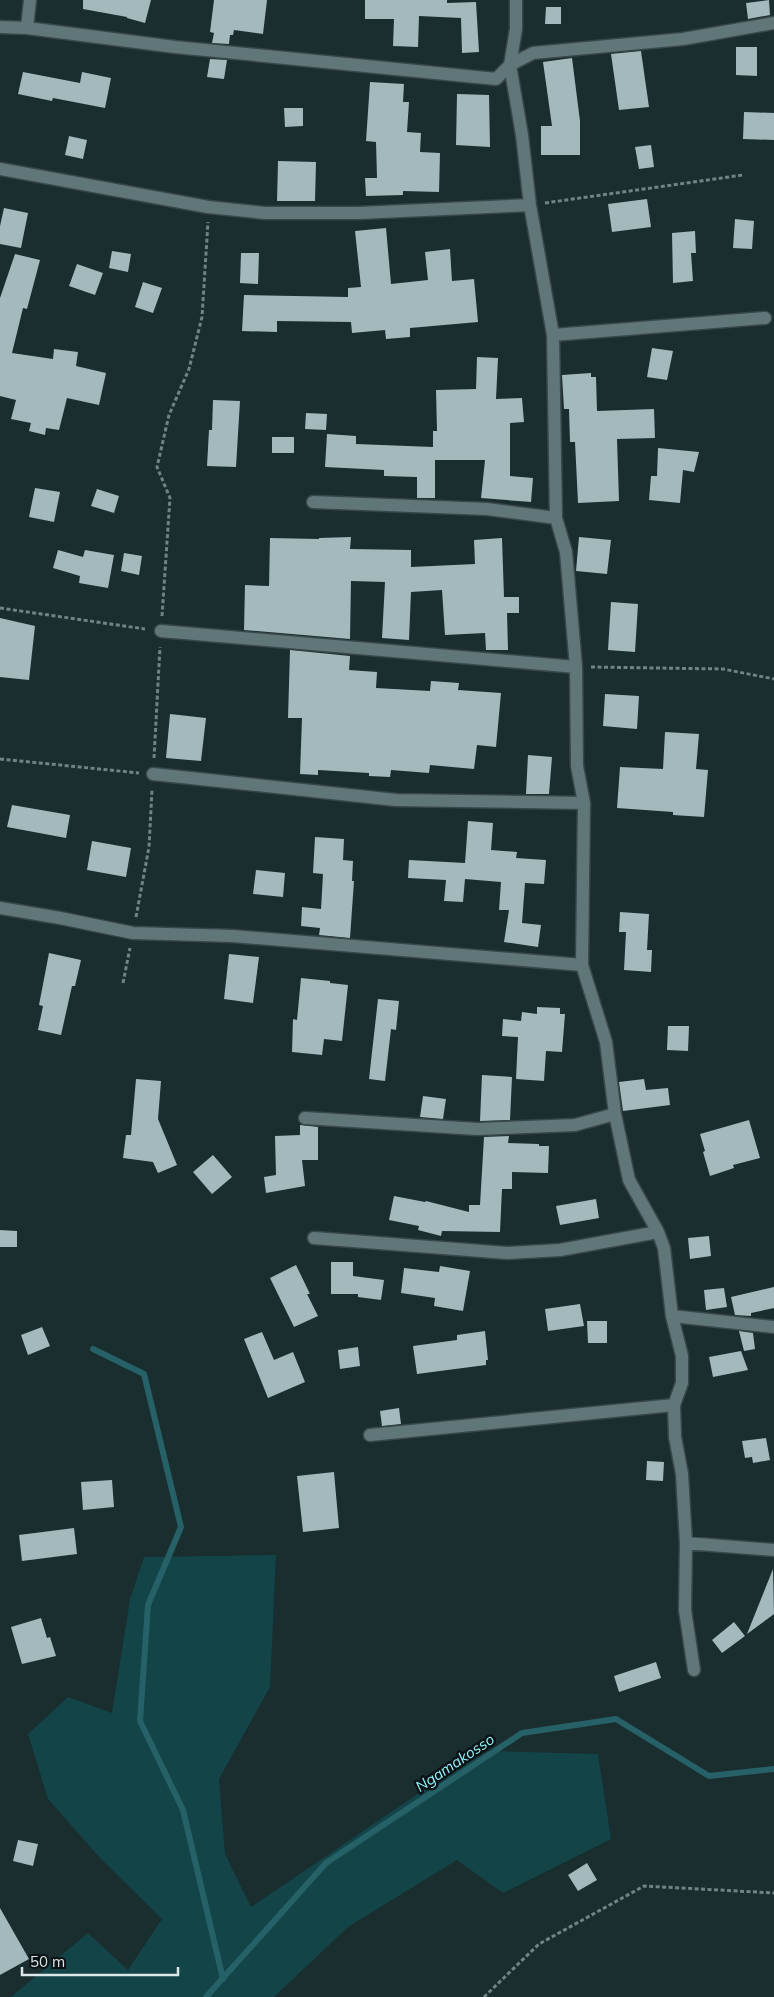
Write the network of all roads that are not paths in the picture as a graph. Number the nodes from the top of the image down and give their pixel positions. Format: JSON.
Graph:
{"nodes":[{"id":1,"x":30,"y":0,"type":"edge"},
{"id":2,"x":516,"y":0,"type":"edge"},
{"id":3,"x":774,"y":23,"type":"edge"},
{"id":4,"x":0,"y":27,"type":"edge"},
{"id":5,"x":28,"y":28,"type":"junction"},
{"id":6,"x":510,"y":65,"type":"junction"},
{"id":7,"x":0,"y":169,"type":"edge"},
{"id":8,"x":530,"y":205,"type":"junction"},
{"id":9,"x":766,"y":318,"type":"dead end"},
{"id":10,"x":553,"y":335,"type":"junction"},
{"id":11,"x":313,"y":502,"type":"dead end"},
{"id":12,"x":556,"y":518,"type":"junction"},
{"id":13,"x":160,"y":631,"type":"road end"},
{"id":14,"x":576,"y":667,"type":"junction"},
{"id":15,"x":153,"y":774,"type":"road end"},
{"id":16,"x":584,"y":804,"type":"junction"},
{"id":17,"x":0,"y":908,"type":"edge"},
{"id":18,"x":582,"y":965,"type":"junction"},
{"id":19,"x":615,"y":1114,"type":"junction"},
{"id":20,"x":305,"y":1118,"type":"dead end"},
{"id":21,"x":658,"y":1232,"type":"junction"},
{"id":22,"x":314,"y":1238,"type":"dead end"},
{"id":23,"x":672,"y":1316,"type":"junction"},
{"id":24,"x":774,"y":1327,"type":"edge"},
{"id":25,"x":674,"y":1405,"type":"junction"},
{"id":26,"x":370,"y":1435,"type":"dead end"},
{"id":27,"x":686,"y":1543,"type":"junction"},
{"id":28,"x":774,"y":1550,"type":"edge"},
{"id":29,"x":694,"y":1670,"type":"dead end"}],
"edges":[{"from":1,"to":5,"type":"street"},
{"from":2,"to":6,"type":"street"},
{"from":3,"to":6,"type":"street"},
{"from":4,"to":5,"type":"street"},
{"from":5,"to":6,"type":"street"},
{"from":6,"to":8,"type":"street"},
{"from":7,"to":8,"type":"street"},
{"from":8,"to":10,"type":"street"},
{"from":9,"to":10,"type":"street"},
{"from":10,"to":12,"type":"street"},
{"from":11,"to":12,"type":"street"},
{"from":12,"to":14,"type":"street"},
{"from":13,"to":14,"type":"street"},
{"from":14,"to":16,"type":"street"},
{"from":15,"to":16,"type":"street"},
{"from":16,"to":18,"type":"street"},
{"from":17,"to":18,"type":"street"},
{"from":18,"to":19,"type":"street"},
{"from":19,"to":20,"type":"street"},
{"from":19,"to":21,"type":"street"},
{"from":21,"to":22,"type":"street"},
{"from":21,"to":23,"type":"street"},
{"from":23,"to":24,"type":"street"},
{"from":23,"to":25,"type":"street"},
{"from":25,"to":26,"type":"street"},
{"from":25,"to":27,"type":"street"},
{"from":27,"to":28,"type":"street"},
{"from":27,"to":29,"type":"street"}]}
